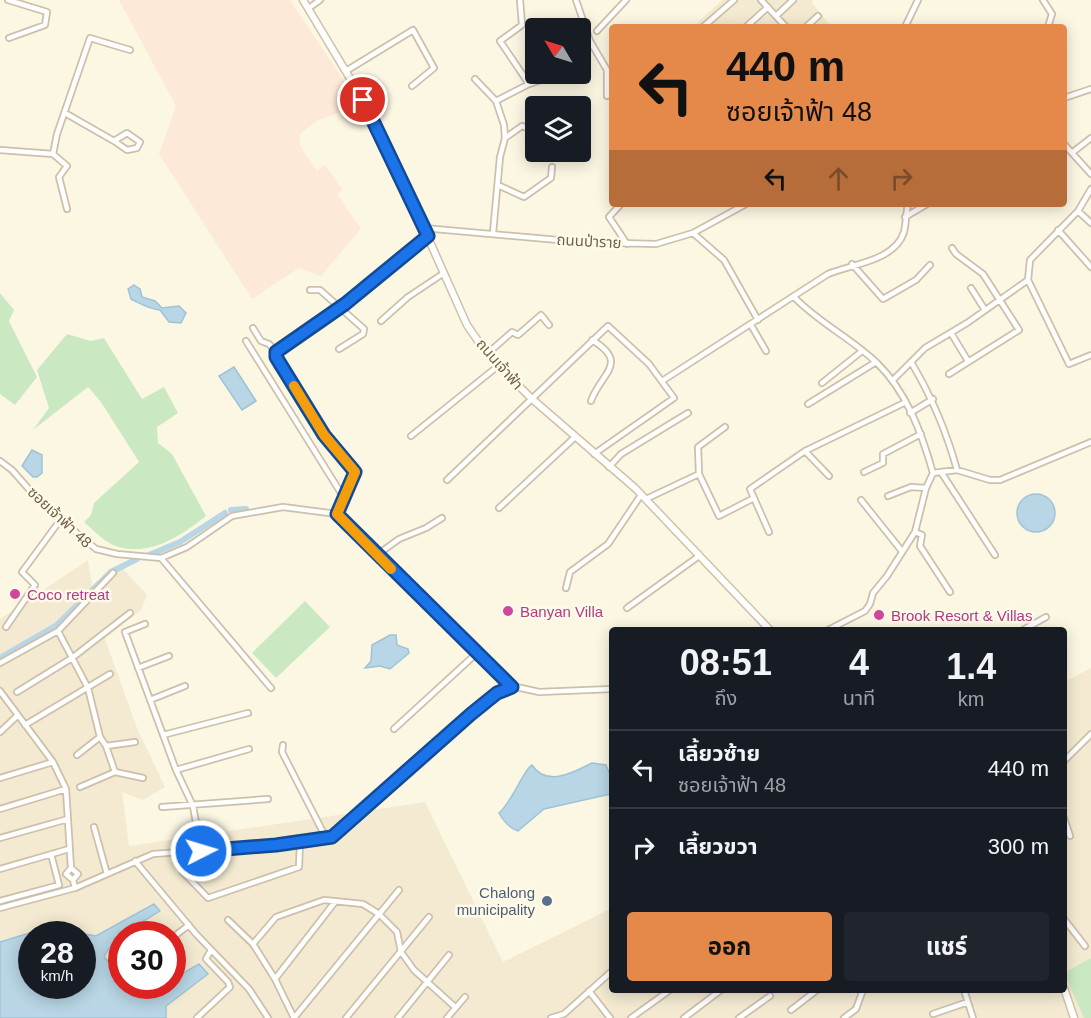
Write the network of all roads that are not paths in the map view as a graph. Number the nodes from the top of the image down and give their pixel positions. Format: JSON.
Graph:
{"nodes":[{"id":1,"x":8,"y":0,"type":"edge"},
{"id":2,"x":303,"y":0,"type":"edge"},
{"id":3,"x":320,"y":0,"type":"edge"},
{"id":4,"x":520,"y":0,"type":"edge"},
{"id":5,"x":576,"y":0,"type":"edge"},
{"id":6,"x":626,"y":0,"type":"edge"},
{"id":7,"x":734,"y":0,"type":"edge"},
{"id":8,"x":761,"y":0,"type":"edge"},
{"id":9,"x":793,"y":0,"type":"edge"},
{"id":10,"x":918,"y":0,"type":"edge"},
{"id":11,"x":1043,"y":0,"type":"edge"},
{"id":12,"x":768,"y":7,"type":"junction"},
{"id":13,"x":309,"y":8,"type":"junction"},
{"id":14,"x":776,"y":15,"type":"junction"},
{"id":15,"x":818,"y":16,"type":"dead end"},
{"id":16,"x":706,"y":24,"type":"edge"},
{"id":17,"x":749,"y":24,"type":"edge"},
{"id":18,"x":784,"y":24,"type":"edge"},
{"id":19,"x":809,"y":24,"type":"edge"},
{"id":20,"x":906,"y":24,"type":"edge"},
{"id":21,"x":1049,"y":24,"type":"edge"},
{"id":22,"x":597,"y":31,"type":"dead end"},
{"id":23,"x":9,"y":38,"type":"dead end"},
{"id":24,"x":130,"y":50,"type":"dead end"},
{"id":25,"x":346,"y":71,"type":"junction"},
{"id":26,"x":525,"y":78,"type":"edge"},
{"id":27,"x":475,"y":79,"type":"dead end"},
{"id":28,"x":529,"y":84,"type":"edge"},
{"id":29,"x":412,"y":86,"type":"dead end"},
{"id":30,"x":1091,"y":88,"type":"edge"},
{"id":31,"x":607,"y":96,"type":"dead end"},
{"id":32,"x":1067,"y":97,"type":"edge"},
{"id":33,"x":496,"y":101,"type":"junction"},
{"id":34,"x":65,"y":113,"type":"junction"},
{"id":35,"x":525,"y":127,"type":"edge"},
{"id":36,"x":505,"y":138,"type":"junction"},
{"id":37,"x":1091,"y":138,"type":"edge"},
{"id":38,"x":114,"y":141,"type":"junction"},
{"id":39,"x":1067,"y":147,"type":"edge"},
{"id":40,"x":0,"y":150,"type":"edge"},
{"id":41,"x":1073,"y":152,"type":"junction"},
{"id":42,"x":54,"y":154,"type":"junction"},
{"id":43,"x":552,"y":167,"type":"dead end"},
{"id":44,"x":1091,"y":174,"type":"edge"},
{"id":45,"x":500,"y":186,"type":"junction"},
{"id":46,"x":1091,"y":189,"type":"edge"},
{"id":47,"x":618,"y":207,"type":"edge"},
{"id":48,"x":741,"y":207,"type":"edge"},
{"id":49,"x":907,"y":207,"type":"edge"},
{"id":50,"x":922,"y":207,"type":"edge"},
{"id":51,"x":67,"y":209,"type":"dead end"},
{"id":52,"x":1078,"y":211,"type":"junction"},
{"id":53,"x":905,"y":217,"type":"junction"},
{"id":54,"x":1091,"y":223,"type":"edge"},
{"id":55,"x":424,"y":228,"type":"junction"},
{"id":56,"x":1058,"y":230,"type":"junction"},
{"id":57,"x":493,"y":233,"type":"junction"},
{"id":58,"x":693,"y":233,"type":"junction"},
{"id":59,"x":428,"y":236,"type":"junction"},
{"id":60,"x":627,"y":244,"type":"junction"},
{"id":61,"x":952,"y":248,"type":"dead end"},
{"id":62,"x":852,"y":264,"type":"junction"},
{"id":63,"x":930,"y":265,"type":"dead end"},
{"id":64,"x":1091,"y":267,"type":"edge"},
{"id":65,"x":444,"y":273,"type":"junction"},
{"id":66,"x":1028,"y":280,"type":"junction"},
{"id":67,"x":971,"y":288,"type":"dead end"},
{"id":68,"x":310,"y":290,"type":"dead end"},
{"id":69,"x":794,"y":297,"type":"junction"},
{"id":70,"x":1001,"y":299,"type":"junction"},
{"id":71,"x":340,"y":308,"type":"junction"},
{"id":72,"x":985,"y":310,"type":"junction"},
{"id":73,"x":758,"y":320,"type":"junction"},
{"id":74,"x":381,"y":321,"type":"dead end"},
{"id":75,"x":549,"y":325,"type":"dead end"},
{"id":76,"x":751,"y":325,"type":"junction"},
{"id":77,"x":254,"y":328,"type":"dead end"},
{"id":78,"x":951,"y":333,"type":"junction"},
{"id":79,"x":592,"y":340,"type":"junction"},
{"id":80,"x":246,"y":341,"type":"dead end"},
{"id":81,"x":339,"y":349,"type":"dead end"},
{"id":82,"x":766,"y":351,"type":"dead end"},
{"id":83,"x":862,"y":351,"type":"junction"},
{"id":84,"x":276,"y":352,"type":"junction"},
{"id":85,"x":487,"y":354,"type":"junction"},
{"id":86,"x":1091,"y":355,"type":"edge"},
{"id":87,"x":968,"y":361,"type":"junction"},
{"id":88,"x":876,"y":362,"type":"junction"},
{"id":89,"x":910,"y":362,"type":"junction"},
{"id":90,"x":498,"y":366,"type":"junction"},
{"id":91,"x":949,"y":374,"type":"dead end"},
{"id":92,"x":893,"y":380,"type":"junction"},
{"id":93,"x":662,"y":381,"type":"junction"},
{"id":94,"x":822,"y":383,"type":"dead end"},
{"id":95,"x":531,"y":398,"type":"junction"},
{"id":96,"x":933,"y":399,"type":"junction"},
{"id":97,"x":591,"y":401,"type":"dead end"},
{"id":98,"x":906,"y":402,"type":"junction"},
{"id":99,"x":808,"y":404,"type":"dead end"},
{"id":100,"x":688,"y":413,"type":"dead end"},
{"id":101,"x":910,"y":413,"type":"junction"},
{"id":102,"x":725,"y":427,"type":"dead end"},
{"id":103,"x":921,"y":434,"type":"junction"},
{"id":104,"x":411,"y":436,"type":"dead end"},
{"id":105,"x":574,"y":438,"type":"junction"},
{"id":106,"x":1091,"y":442,"type":"edge"},
{"id":107,"x":805,"y":451,"type":"junction"},
{"id":108,"x":594,"y":454,"type":"junction"},
{"id":109,"x":0,"y":461,"type":"edge"},
{"id":110,"x":609,"y":468,"type":"junction"},
{"id":111,"x":957,"y":470,"type":"junction"},
{"id":112,"x":864,"y":472,"type":"dead end"},
{"id":113,"x":941,"y":472,"type":"junction"},
{"id":114,"x":933,"y":473,"type":"junction"},
{"id":115,"x":699,"y":474,"type":"junction"},
{"id":116,"x":829,"y":476,"type":"dead end"},
{"id":117,"x":447,"y":480,"type":"dead end"},
{"id":118,"x":926,"y":488,"type":"junction"},
{"id":119,"x":888,"y":496,"type":"dead end"},
{"id":120,"x":644,"y":497,"type":"junction"},
{"id":121,"x":344,"y":498,"type":"junction"},
{"id":122,"x":754,"y":498,"type":"junction"},
{"id":123,"x":861,"y":500,"type":"dead end"},
{"id":124,"x":499,"y":508,"type":"dead end"},
{"id":125,"x":337,"y":514,"type":"junction"},
{"id":126,"x":442,"y":518,"type":"dead end"},
{"id":127,"x":61,"y":519,"type":"junction"},
{"id":128,"x":769,"y":532,"type":"dead end"},
{"id":129,"x":915,"y":532,"type":"junction"},
{"id":130,"x":902,"y":550,"type":"junction"},
{"id":131,"x":377,"y":555,"type":"junction"},
{"id":132,"x":995,"y":555,"type":"dead end"},
{"id":133,"x":699,"y":556,"type":"junction"},
{"id":134,"x":161,"y":558,"type":"junction"},
{"id":135,"x":113,"y":573,"type":"dead end"},
{"id":136,"x":566,"y":588,"type":"dead end"},
{"id":137,"x":950,"y":592,"type":"dead end"},
{"id":138,"x":627,"y":608,"type":"dead end"},
{"id":139,"x":130,"y":613,"type":"dead end"},
{"id":140,"x":1046,"y":617,"type":"dead end"},
{"id":141,"x":145,"y":624,"type":"dead end"},
{"id":142,"x":6,"y":627,"type":"dead end"},
{"id":143,"x":767,"y":627,"type":"edge"},
{"id":144,"x":834,"y":627,"type":"edge"},
{"id":145,"x":1028,"y":627,"type":"edge"},
{"id":146,"x":58,"y":631,"type":"junction"},
{"id":147,"x":478,"y":652,"type":"junction"},
{"id":148,"x":169,"y":656,"type":"dead end"},
{"id":149,"x":72,"y":657,"type":"junction"},
{"id":150,"x":0,"y":663,"type":"edge"},
{"id":151,"x":138,"y":668,"type":"junction"},
{"id":152,"x":110,"y":674,"type":"dead end"},
{"id":153,"x":185,"y":687,"type":"dead end"},
{"id":154,"x":512,"y":687,"type":"junction"},
{"id":155,"x":88,"y":688,"type":"junction"},
{"id":156,"x":271,"y":688,"type":"dead end"},
{"id":157,"x":609,"y":689,"type":"edge"},
{"id":158,"x":17,"y":692,"type":"dead end"},
{"id":159,"x":1,"y":695,"type":"edge"},
{"id":160,"x":150,"y":700,"type":"junction"},
{"id":161,"x":248,"y":713,"type":"dead end"},
{"id":162,"x":18,"y":715,"type":"junction"},
{"id":163,"x":25,"y":724,"type":"junction"},
{"id":164,"x":394,"y":729,"type":"dead end"},
{"id":165,"x":0,"y":732,"type":"edge"},
{"id":166,"x":1091,"y":734,"type":"edge"},
{"id":167,"x":163,"y":735,"type":"junction"},
{"id":168,"x":100,"y":737,"type":"junction"},
{"id":169,"x":135,"y":742,"type":"dead end"},
{"id":170,"x":284,"y":745,"type":"dead end"},
{"id":171,"x":106,"y":746,"type":"junction"},
{"id":172,"x":249,"y":749,"type":"dead end"},
{"id":173,"x":77,"y":755,"type":"dead end"},
{"id":174,"x":1067,"y":758,"type":"edge"},
{"id":175,"x":53,"y":762,"type":"junction"},
{"id":176,"x":176,"y":770,"type":"junction"},
{"id":177,"x":115,"y":772,"type":"junction"},
{"id":178,"x":0,"y":778,"type":"edge"},
{"id":179,"x":142,"y":778,"type":"dead end"},
{"id":180,"x":80,"y":787,"type":"dead end"},
{"id":181,"x":66,"y":789,"type":"junction"},
{"id":182,"x":268,"y":799,"type":"dead end"},
{"id":183,"x":193,"y":806,"type":"junction"},
{"id":184,"x":162,"y":807,"type":"dead end"},
{"id":185,"x":0,"y":808,"type":"edge"},
{"id":186,"x":68,"y":819,"type":"junction"},
{"id":187,"x":94,"y":827,"type":"dead end"},
{"id":188,"x":1067,"y":828,"type":"edge"},
{"id":189,"x":1070,"y":836,"type":"dead end"},
{"id":190,"x":0,"y":838,"type":"edge"},
{"id":191,"x":326,"y":838,"type":"junction"},
{"id":192,"x":300,"y":842,"type":"junction"},
{"id":193,"x":69,"y":849,"type":"junction"},
{"id":194,"x":201,"y":851,"type":"junction"},
{"id":195,"x":181,"y":852,"type":"junction"},
{"id":196,"x":51,"y":854,"type":"junction"},
{"id":197,"x":135,"y":861,"type":"junction"},
{"id":198,"x":0,"y":869,"type":"edge"},
{"id":199,"x":107,"y":874,"type":"junction"},
{"id":200,"x":75,"y":888,"type":"junction"},
{"id":201,"x":399,"y":890,"type":"dead end"},
{"id":202,"x":0,"y":901,"type":"edge"},
{"id":203,"x":335,"y":902,"type":"junction"},
{"id":204,"x":0,"y":908,"type":"edge"},
{"id":205,"x":379,"y":914,"type":"junction"},
{"id":206,"x":429,"y":917,"type":"dead end"},
{"id":207,"x":228,"y":920,"type":"dead end"},
{"id":208,"x":1067,"y":923,"type":"edge"},
{"id":209,"x":189,"y":925,"type":"junction"},
{"id":210,"x":186,"y":927,"type":"edge"},
{"id":211,"x":253,"y":944,"type":"junction"},
{"id":212,"x":1085,"y":946,"type":"dead end"},
{"id":213,"x":211,"y":950,"type":"junction"},
{"id":214,"x":401,"y":952,"type":"junction"},
{"id":215,"x":449,"y":956,"type":"dead end"},
{"id":216,"x":609,"y":974,"type":"edge"},
{"id":217,"x":275,"y":979,"type":"junction"},
{"id":218,"x":426,"y":984,"type":"junction"},
{"id":219,"x":589,"y":991,"type":"junction"},
{"id":220,"x":666,"y":993,"type":"edge"},
{"id":221,"x":717,"y":993,"type":"edge"},
{"id":222,"x":813,"y":993,"type":"edge"},
{"id":223,"x":862,"y":993,"type":"edge"},
{"id":224,"x":965,"y":993,"type":"edge"},
{"id":225,"x":1066,"y":993,"type":"edge"},
{"id":226,"x":770,"y":996,"type":"dead end"},
{"id":227,"x":465,"y":997,"type":"dead end"},
{"id":228,"x":968,"y":1002,"type":"junction"},
{"id":229,"x":454,"y":1007,"type":"junction"},
{"id":230,"x":791,"y":1010,"type":"dead end"},
{"id":231,"x":933,"y":1014,"type":"dead end"},
{"id":232,"x":197,"y":1018,"type":"edge"},
{"id":233,"x":268,"y":1018,"type":"edge"},
{"id":234,"x":294,"y":1018,"type":"edge"},
{"id":235,"x":346,"y":1018,"type":"edge"},
{"id":236,"x":398,"y":1018,"type":"edge"},
{"id":237,"x":447,"y":1018,"type":"edge"},
{"id":238,"x":551,"y":1018,"type":"edge"},
{"id":239,"x":610,"y":1018,"type":"edge"},
{"id":240,"x":631,"y":1018,"type":"edge"},
{"id":241,"x":684,"y":1018,"type":"edge"},
{"id":242,"x":739,"y":1018,"type":"edge"},
{"id":243,"x":844,"y":1018,"type":"edge"},
{"id":244,"x":974,"y":1018,"type":"edge"},
{"id":245,"x":1074,"y":1018,"type":"edge"}],
"edges":[{"from":1,"to":23,"type":"street"},
{"from":2,"to":13,"type":"main road","name":"ถนนเจ้าฟ้า"},
{"from":3,"to":13,"type":"street"},
{"from":4,"to":26,"type":"street"},
{"from":5,"to":31,"type":"street"},
{"from":6,"to":22,"type":"street"},
{"from":7,"to":16,"type":"street"},
{"from":8,"to":12,"type":"street"},
{"from":9,"to":14,"type":"street"},
{"from":10,"to":20,"type":"street"},
{"from":11,"to":21,"type":"street"},
{"from":12,"to":14,"type":"street"},
{"from":12,"to":17,"type":"street"},
{"from":13,"to":25,"type":"main road","name":"ถนนเจ้าฟ้า"},
{"from":14,"to":18,"type":"street"},
{"from":15,"to":19,"type":"street"},
{"from":24,"to":34,"type":"street"},
{"from":25,"to":29,"type":"street"},
{"from":25,"to":55,"type":"main road","name":"ถนนเจ้าฟ้า"},
{"from":27,"to":33,"type":"street"},
{"from":28,"to":33,"type":"street"},
{"from":30,"to":32,"type":"street"},
{"from":33,"to":36,"type":"street"},
{"from":34,"to":38,"type":"street"},
{"from":34,"to":42,"type":"street"},
{"from":35,"to":36,"type":"street"},
{"from":36,"to":45,"type":"street"},
{"from":37,"to":41,"type":"street"},
{"from":38,"to":38,"type":"street"},
{"from":39,"to":41,"type":"street"},
{"from":40,"to":42,"type":"street"},
{"from":41,"to":44,"type":"street"},
{"from":42,"to":51,"type":"street"},
{"from":43,"to":45,"type":"street"},
{"from":45,"to":57,"type":"street"},
{"from":46,"to":52,"type":"street"},
{"from":47,"to":60,"type":"street"},
{"from":48,"to":58,"type":"street","name":"ถนนป่าราย"},
{"from":49,"to":53,"type":"street"},
{"from":50,"to":53,"type":"street"},
{"from":52,"to":54,"type":"street"},
{"from":52,"to":56,"type":"street"},
{"from":53,"to":62,"type":"street"},
{"from":55,"to":57,"type":"street","name":"ถนนป่าราย"},
{"from":55,"to":59,"type":"main road","name":"ถนนเจ้าฟ้า"},
{"from":56,"to":64,"type":"street"},
{"from":56,"to":66,"type":"street"},
{"from":57,"to":60,"type":"street","name":"ถนนป่าราย"},
{"from":58,"to":60,"type":"street","name":"ถนนป่าราย"},
{"from":58,"to":73,"type":"street"},
{"from":59,"to":65,"type":"main road","name":"ถนนเจ้าฟ้า"},
{"from":59,"to":71,"type":"street"},
{"from":61,"to":70,"type":"street"},
{"from":62,"to":63,"type":"street"},
{"from":62,"to":69,"type":"street"},
{"from":65,"to":74,"type":"street"},
{"from":65,"to":85,"type":"main road","name":"ถนนเจ้าฟ้า"},
{"from":66,"to":70,"type":"street"},
{"from":66,"to":86,"type":"street"},
{"from":67,"to":72,"type":"street"},
{"from":68,"to":71,"type":"street"},
{"from":69,"to":73,"type":"street"},
{"from":69,"to":83,"type":"street"},
{"from":70,"to":72,"type":"street"},
{"from":70,"to":87,"type":"street"},
{"from":71,"to":81,"type":"street"},
{"from":71,"to":84,"type":"street"},
{"from":72,"to":78,"type":"street"},
{"from":73,"to":76,"type":"street"},
{"from":75,"to":85,"type":"street"},
{"from":76,"to":82,"type":"street"},
{"from":76,"to":93,"type":"street"},
{"from":77,"to":84,"type":"street"},
{"from":78,"to":87,"type":"street"},
{"from":78,"to":89,"type":"street"},
{"from":79,"to":93,"type":"street"},
{"from":79,"to":95,"type":"street"},
{"from":79,"to":97,"type":"street"},
{"from":80,"to":121,"type":"street"},
{"from":83,"to":88,"type":"street"},
{"from":83,"to":94,"type":"street"},
{"from":84,"to":121,"type":"street"},
{"from":85,"to":90,"type":"main road","name":"ถนนเจ้าฟ้า"},
{"from":87,"to":91,"type":"street"},
{"from":88,"to":92,"type":"street"},
{"from":88,"to":99,"type":"street"},
{"from":89,"to":92,"type":"street"},
{"from":89,"to":96,"type":"street"},
{"from":90,"to":95,"type":"main road","name":"ถนนเจ้าฟ้า"},
{"from":90,"to":104,"type":"street"},
{"from":92,"to":98,"type":"street"},
{"from":93,"to":108,"type":"street"},
{"from":95,"to":105,"type":"main road","name":"ถนนเจ้าฟ้า"},
{"from":95,"to":117,"type":"street"},
{"from":96,"to":101,"type":"street"},
{"from":96,"to":111,"type":"street"},
{"from":98,"to":101,"type":"street"},
{"from":98,"to":107,"type":"street"},
{"from":100,"to":110,"type":"street"},
{"from":101,"to":103,"type":"street"},
{"from":102,"to":115,"type":"street"},
{"from":103,"to":112,"type":"street"},
{"from":103,"to":114,"type":"street"},
{"from":105,"to":108,"type":"main road","name":"ถนนเจ้าฟ้า"},
{"from":105,"to":124,"type":"street"},
{"from":106,"to":111,"type":"street"},
{"from":107,"to":116,"type":"street"},
{"from":107,"to":122,"type":"street"},
{"from":108,"to":110,"type":"main road","name":"ถนนเจ้าฟ้า"},
{"from":109,"to":127,"type":"street","name":"ซอยเจ้าฟ้า 48"},
{"from":110,"to":120,"type":"main road","name":"ถนนเจ้าฟ้า"},
{"from":111,"to":113,"type":"street"},
{"from":113,"to":114,"type":"street"},
{"from":113,"to":132,"type":"street"},
{"from":114,"to":118,"type":"street"},
{"from":115,"to":120,"type":"street"},
{"from":115,"to":122,"type":"street"},
{"from":118,"to":119,"type":"street"},
{"from":118,"to":129,"type":"street"},
{"from":120,"to":133,"type":"main road","name":"ถนนเจ้าฟ้า"},
{"from":120,"to":136,"type":"street"},
{"from":121,"to":125,"type":"street"},
{"from":122,"to":128,"type":"street"},
{"from":123,"to":130,"type":"street"},
{"from":125,"to":131,"type":"street"},
{"from":125,"to":134,"type":"street"},
{"from":126,"to":131,"type":"street"},
{"from":127,"to":134,"type":"street","name":"ซอยเจ้าฟ้า 48"},
{"from":127,"to":142,"type":"street"},
{"from":129,"to":130,"type":"street"},
{"from":129,"to":137,"type":"street"},
{"from":130,"to":144,"type":"street"},
{"from":131,"to":147,"type":"street"},
{"from":133,"to":138,"type":"street"},
{"from":133,"to":143,"type":"main road","name":"ถนนเจ้าฟ้า"},
{"from":134,"to":156,"type":"street"},
{"from":135,"to":146,"type":"street"},
{"from":139,"to":149,"type":"street"},
{"from":140,"to":145,"type":"street"},
{"from":141,"to":151,"type":"street"},
{"from":146,"to":149,"type":"street"},
{"from":146,"to":150,"type":"street"},
{"from":147,"to":154,"type":"street"},
{"from":147,"to":164,"type":"street"},
{"from":148,"to":151,"type":"street"},
{"from":149,"to":155,"type":"street"},
{"from":149,"to":158,"type":"street"},
{"from":151,"to":160,"type":"street"},
{"from":152,"to":155,"type":"street"},
{"from":153,"to":160,"type":"street"},
{"from":154,"to":157,"type":"street"},
{"from":154,"to":191,"type":"street"},
{"from":155,"to":163,"type":"street"},
{"from":155,"to":168,"type":"street"},
{"from":159,"to":162,"type":"street"},
{"from":160,"to":167,"type":"street"},
{"from":161,"to":167,"type":"street"},
{"from":162,"to":163,"type":"street"},
{"from":162,"to":165,"type":"street"},
{"from":163,"to":175,"type":"street"},
{"from":166,"to":174,"type":"street"},
{"from":167,"to":176,"type":"street"},
{"from":168,"to":171,"type":"street"},
{"from":168,"to":173,"type":"street"},
{"from":169,"to":171,"type":"street"},
{"from":170,"to":191,"type":"street"},
{"from":171,"to":177,"type":"street"},
{"from":172,"to":176,"type":"street"},
{"from":175,"to":178,"type":"street"},
{"from":175,"to":181,"type":"street"},
{"from":176,"to":183,"type":"street"},
{"from":177,"to":179,"type":"street"},
{"from":177,"to":180,"type":"street"},
{"from":181,"to":185,"type":"street"},
{"from":181,"to":186,"type":"street"},
{"from":182,"to":183,"type":"street"},
{"from":183,"to":184,"type":"street"},
{"from":183,"to":194,"type":"street"},
{"from":186,"to":190,"type":"street"},
{"from":186,"to":193,"type":"street"},
{"from":187,"to":199,"type":"street"},
{"from":188,"to":189,"type":"street"},
{"from":191,"to":192,"type":"street"},
{"from":192,"to":194,"type":"street"},
{"from":192,"to":195,"type":"street"},
{"from":193,"to":196,"type":"street"},
{"from":193,"to":200,"type":"street"},
{"from":194,"to":195,"type":"street"},
{"from":195,"to":197,"type":"street"},
{"from":196,"to":198,"type":"street"},
{"from":196,"to":202,"type":"street"},
{"from":197,"to":199,"type":"street"},
{"from":197,"to":209,"type":"street"},
{"from":199,"to":200,"type":"street"},
{"from":200,"to":204,"type":"street"},
{"from":201,"to":205,"type":"street"},
{"from":203,"to":205,"type":"street"},
{"from":203,"to":211,"type":"street"},
{"from":203,"to":217,"type":"street"},
{"from":205,"to":214,"type":"street"},
{"from":205,"to":234,"type":"street"},
{"from":206,"to":214,"type":"street"},
{"from":207,"to":211,"type":"street"},
{"from":208,"to":212,"type":"street"},
{"from":209,"to":210,"type":"street"},
{"from":209,"to":213,"type":"street"},
{"from":211,"to":217,"type":"street"},
{"from":213,"to":232,"type":"street"},
{"from":213,"to":233,"type":"street"},
{"from":214,"to":218,"type":"street"},
{"from":214,"to":235,"type":"street"},
{"from":215,"to":218,"type":"street"},
{"from":216,"to":219,"type":"street"},
{"from":217,"to":234,"type":"street"},
{"from":218,"to":229,"type":"street"},
{"from":218,"to":236,"type":"street"},
{"from":219,"to":238,"type":"street"},
{"from":219,"to":239,"type":"street"},
{"from":220,"to":240,"type":"street"},
{"from":221,"to":241,"type":"street"},
{"from":222,"to":230,"type":"street"},
{"from":223,"to":243,"type":"street"},
{"from":224,"to":228,"type":"street"},
{"from":225,"to":245,"type":"main road"},
{"from":226,"to":242,"type":"street"},
{"from":227,"to":229,"type":"street"},
{"from":228,"to":231,"type":"street"},
{"from":228,"to":244,"type":"street"},
{"from":229,"to":237,"type":"street"}]}
